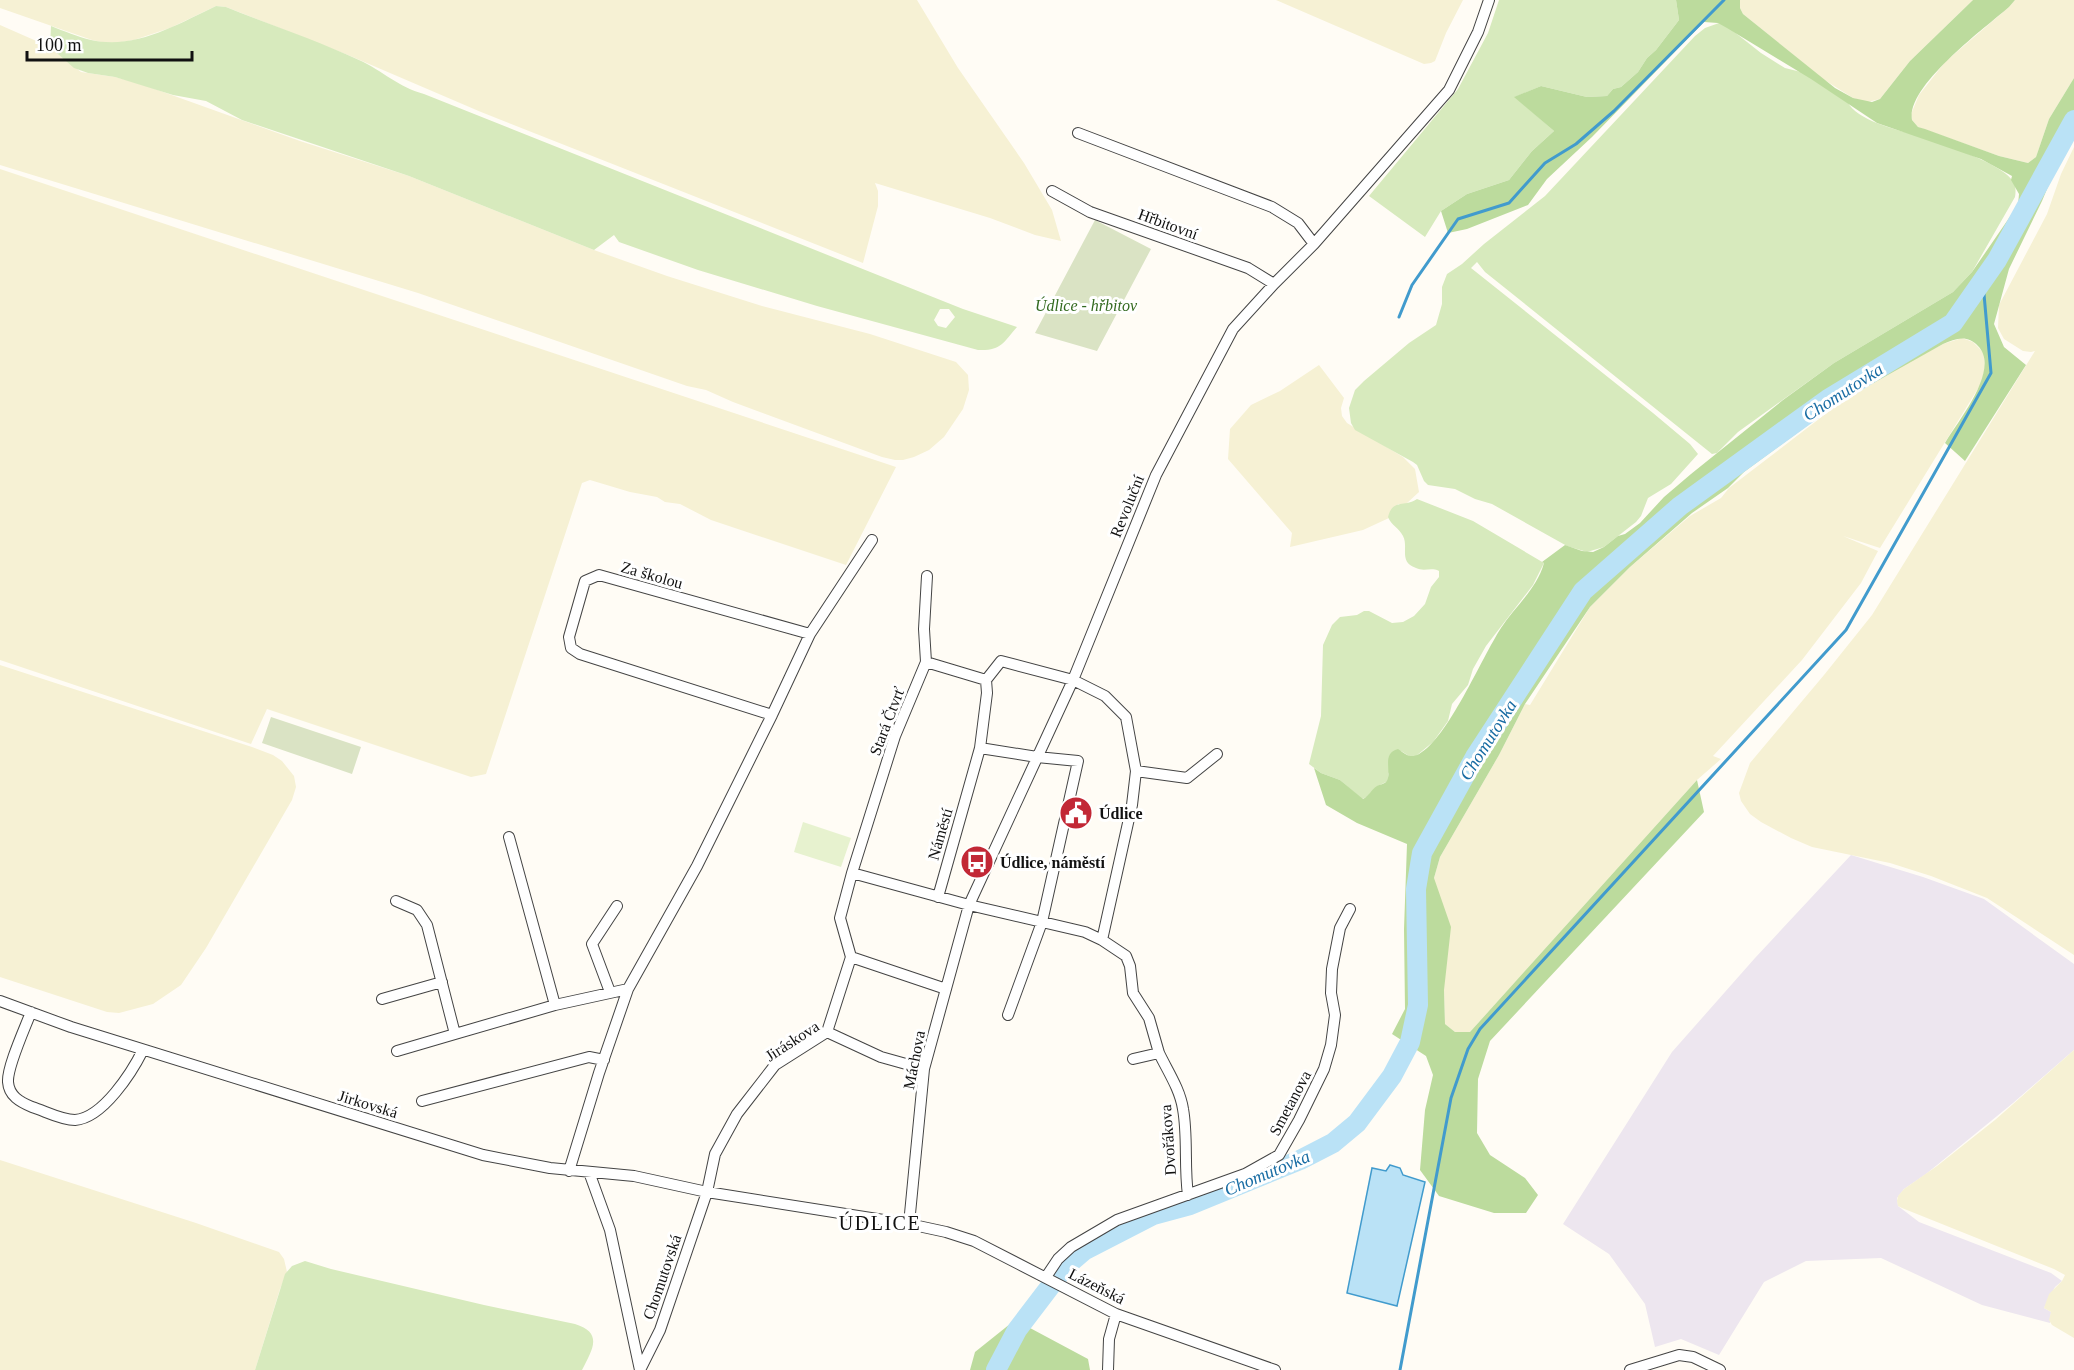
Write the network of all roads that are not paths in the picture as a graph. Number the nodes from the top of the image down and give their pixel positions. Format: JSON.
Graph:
{"nodes":[{"id":1,"x":1489,"y":0,"type":"edge"},
{"id":2,"x":1078,"y":133,"type":"dead end"},
{"id":3,"x":1052,"y":191,"type":"dead end"},
{"id":4,"x":1314,"y":244,"type":"junction"},
{"id":5,"x":1274,"y":284,"type":"junction"},
{"id":6,"x":872,"y":540,"type":"dead end"},
{"id":7,"x":927,"y":576,"type":"dead end"},
{"id":8,"x":810,"y":634,"type":"junction"},
{"id":9,"x":926,"y":662,"type":"junction"},
{"id":10,"x":986,"y":680,"type":"junction"},
{"id":11,"x":1073,"y":680,"type":"junction"},
{"id":12,"x":772,"y":715,"type":"junction"},
{"id":13,"x":980,"y":748,"type":"junction"},
{"id":14,"x":1217,"y":754,"type":"dead end"},
{"id":15,"x":1037,"y":757,"type":"junction"},
{"id":16,"x":1136,"y":771,"type":"junction"},
{"id":17,"x":508,"y":837,"type":"dead end"},
{"id":18,"x":852,"y":873,"type":"junction"},
{"id":19,"x":938,"y":897,"type":"junction"},
{"id":20,"x":396,"y":901,"type":"dead end"},
{"id":21,"x":969,"y":905,"type":"junction"},
{"id":22,"x":617,"y":906,"type":"dead end"},
{"id":23,"x":1350,"y":909,"type":"dead end"},
{"id":24,"x":1042,"y":922,"type":"junction"},
{"id":25,"x":1102,"y":940,"type":"junction"},
{"id":26,"x":851,"y":957,"type":"junction"},
{"id":27,"x":442,"y":982,"type":"junction"},
{"id":28,"x":628,"y":989,"type":"junction"},
{"id":29,"x":946,"y":989,"type":"junction"},
{"id":30,"x":610,"y":992,"type":"junction"},
{"id":31,"x":382,"y":999,"type":"dead end"},
{"id":32,"x":0,"y":1001,"type":"edge"},
{"id":33,"x":555,"y":1005,"type":"junction"},
{"id":34,"x":31,"y":1012,"type":"junction"},
{"id":35,"x":1008,"y":1015,"type":"dead end"},
{"id":36,"x":827,"y":1032,"type":"junction"},
{"id":37,"x":455,"y":1034,"type":"junction"},
{"id":38,"x":143,"y":1050,"type":"junction"},
{"id":39,"x":398,"y":1051,"type":"dead end"},
{"id":40,"x":1159,"y":1053,"type":"junction"},
{"id":41,"x":1133,"y":1059,"type":"dead end"},
{"id":42,"x":604,"y":1060,"type":"junction"},
{"id":43,"x":924,"y":1069,"type":"junction"},
{"id":44,"x":422,"y":1101,"type":"dead end"},
{"id":45,"x":569,"y":1171,"type":"junction"},
{"id":46,"x":589,"y":1172,"type":"junction"},
{"id":47,"x":707,"y":1192,"type":"junction"},
{"id":48,"x":1188,"y":1195,"type":"junction"},
{"id":49,"x":909,"y":1224,"type":"junction"},
{"id":50,"x":1048,"y":1277,"type":"junction"},
{"id":51,"x":1116,"y":1314,"type":"junction"},
{"id":52,"x":640,"y":1370,"type":"edge"},
{"id":53,"x":1108,"y":1370,"type":"edge"},
{"id":54,"x":1275,"y":1370,"type":"edge"},
{"id":55,"x":1630,"y":1370,"type":"edge"},
{"id":56,"x":1720,"y":1370,"type":"edge"}],
"edges":[{"from":1,"to":4,"type":"street","name":"Revoluční"},
{"from":2,"to":4,"type":"street"},
{"from":3,"to":5,"type":"street","name":"Hřbitovní"},
{"from":4,"to":5,"type":"street","name":"Revoluční"},
{"from":5,"to":11,"type":"street","name":"Revoluční"},
{"from":6,"to":8,"type":"street"},
{"from":7,"to":9,"type":"street","name":"Stará Čtvrť"},
{"from":8,"to":12,"type":"street"},
{"from":8,"to":12,"type":"street","name":"Za školou"},
{"from":9,"to":10,"type":"street"},
{"from":9,"to":18,"type":"street","name":"Stará Čtvrť"},
{"from":10,"to":11,"type":"street"},
{"from":10,"to":13,"type":"street","name":"Náměstí"},
{"from":11,"to":15,"type":"street","name":"Revoluční"},
{"from":11,"to":16,"type":"street"},
{"from":12,"to":28,"type":"street"},
{"from":13,"to":15,"type":"street"},
{"from":13,"to":19,"type":"street","name":"Náměstí"},
{"from":14,"to":16,"type":"street"},
{"from":15,"to":21,"type":"street"},
{"from":15,"to":24,"type":"street"},
{"from":16,"to":25,"type":"street"},
{"from":17,"to":33,"type":"street"},
{"from":18,"to":19,"type":"street"},
{"from":18,"to":26,"type":"street","name":"Stará Čtvrť"},
{"from":19,"to":21,"type":"street"},
{"from":20,"to":27,"type":"street"},
{"from":21,"to":24,"type":"street"},
{"from":21,"to":29,"type":"street","name":"Máchova"},
{"from":22,"to":30,"type":"street"},
{"from":23,"to":48,"type":"street","name":"Smetanova"},
{"from":24,"to":25,"type":"street","name":"Dvořákova"},
{"from":24,"to":35,"type":"street"},
{"from":25,"to":40,"type":"street","name":"Dvořákova"},
{"from":26,"to":29,"type":"street"},
{"from":26,"to":36,"type":"street"},
{"from":27,"to":31,"type":"street"},
{"from":27,"to":37,"type":"street"},
{"from":28,"to":30,"type":"street"},
{"from":28,"to":42,"type":"street"},
{"from":29,"to":43,"type":"street","name":"Máchova"},
{"from":30,"to":33,"type":"street"},
{"from":32,"to":34,"type":"street","name":"Jirkovská"},
{"from":33,"to":37,"type":"street"},
{"from":34,"to":38,"type":"street","name":"Jirkovská"},
{"from":34,"to":38,"type":"street"},
{"from":36,"to":43,"type":"street","name":"Jiráskova"},
{"from":36,"to":47,"type":"street","name":"Jiráskova"},
{"from":37,"to":39,"type":"street"},
{"from":38,"to":45,"type":"street","name":"Jirkovská"},
{"from":40,"to":41,"type":"street"},
{"from":40,"to":48,"type":"street","name":"Dvořákova"},
{"from":42,"to":44,"type":"street"},
{"from":42,"to":45,"type":"street"},
{"from":43,"to":49,"type":"street","name":"Máchova"},
{"from":45,"to":46,"type":"street","name":"Jirkovská"},
{"from":46,"to":47,"type":"street","name":"Jirkovská"},
{"from":46,"to":52,"type":"street"},
{"from":47,"to":49,"type":"street","name":"Jirkovská"},
{"from":47,"to":52,"type":"street","name":"Chomutovská"},
{"from":48,"to":50,"type":"street","name":"Smetanova"},
{"from":49,"to":50,"type":"street","name":"Lázeňská"},
{"from":50,"to":51,"type":"street","name":"Lázeňská"},
{"from":51,"to":53,"type":"street"},
{"from":51,"to":54,"type":"street","name":"Lázeňská"},
{"from":55,"to":56,"type":"street"}]}
